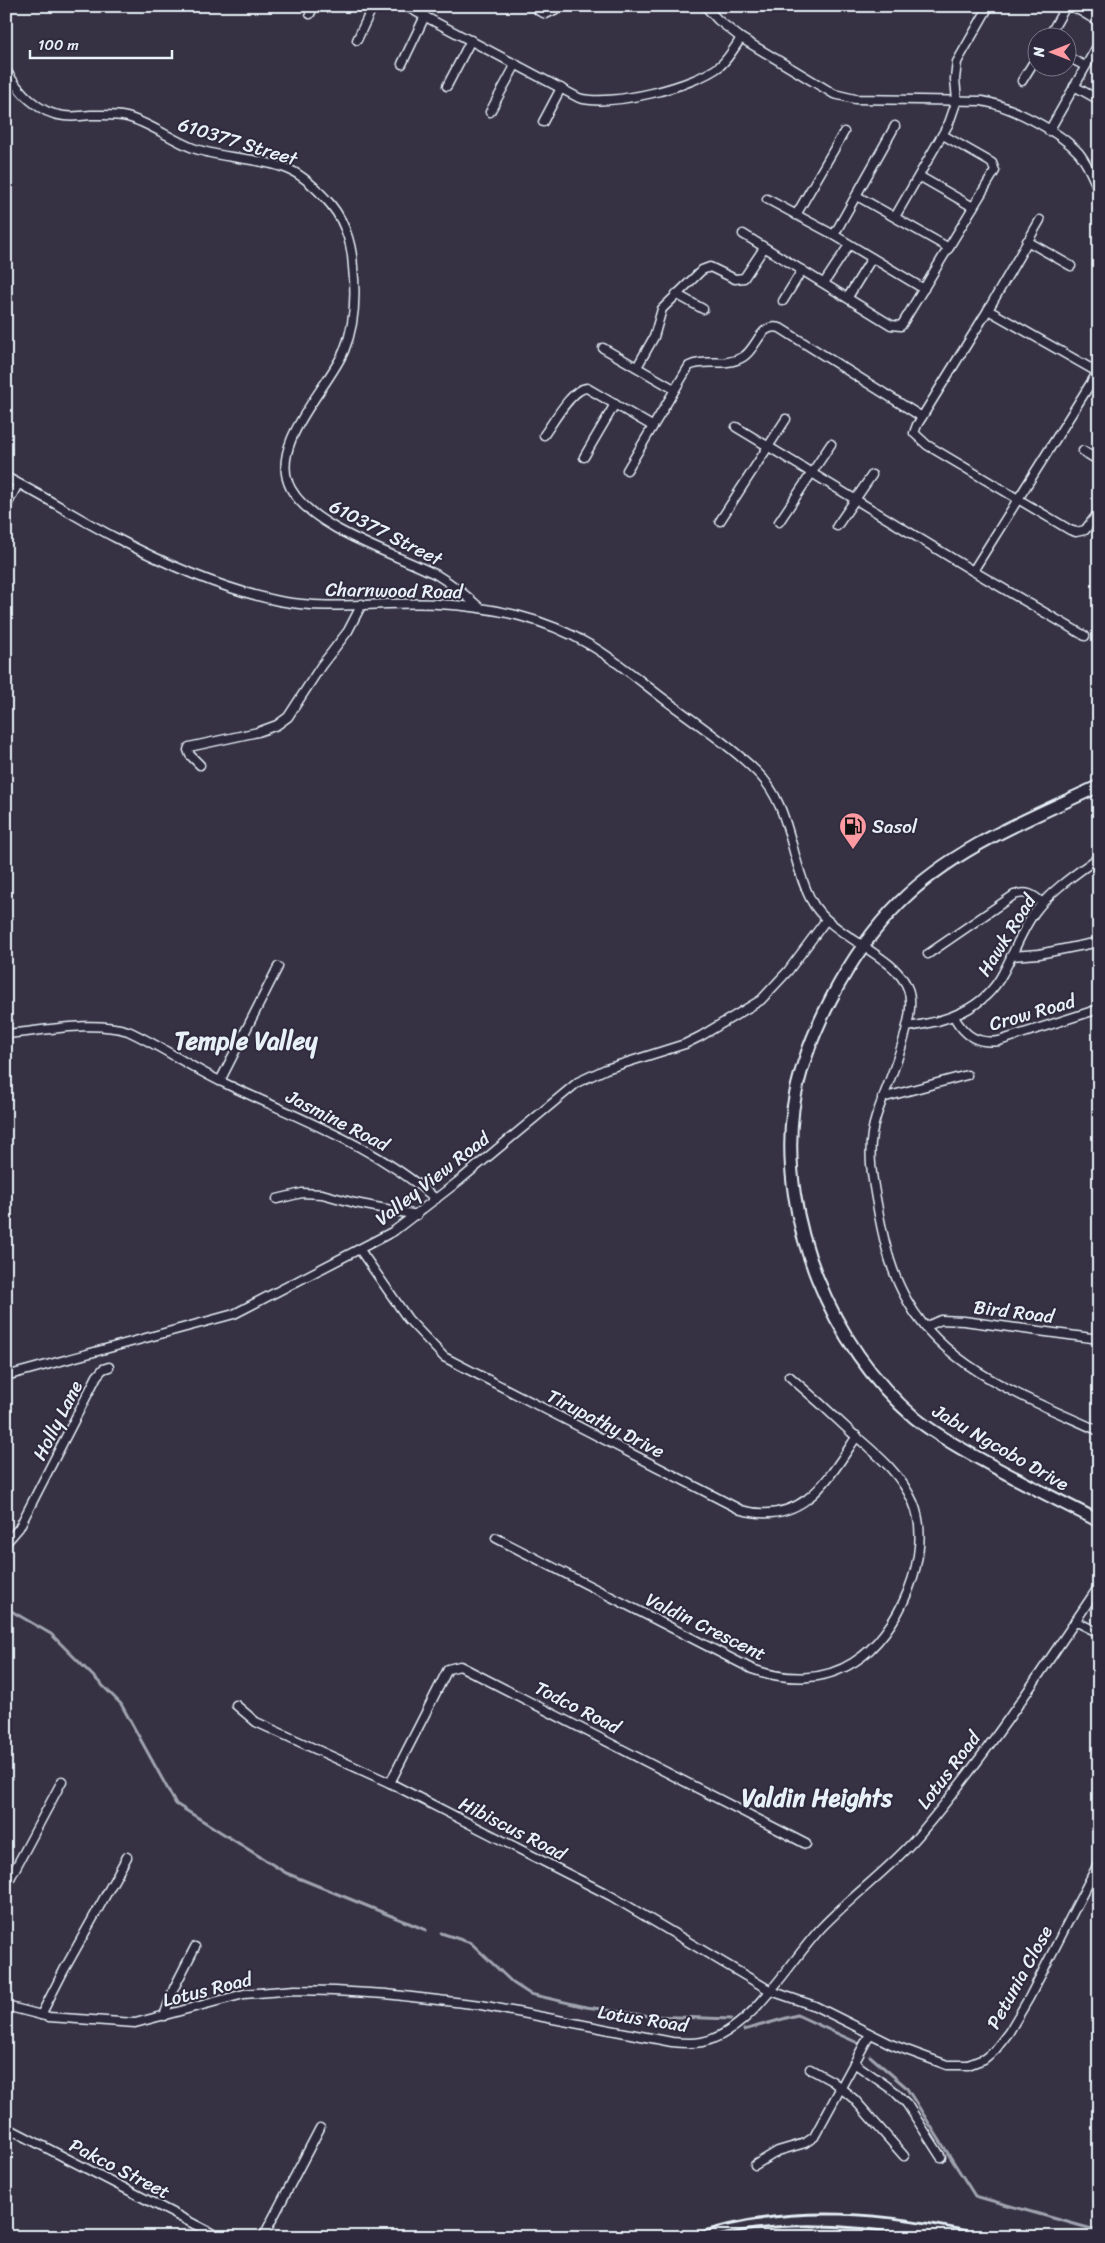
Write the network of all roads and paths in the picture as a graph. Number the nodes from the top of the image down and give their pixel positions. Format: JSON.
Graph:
{"nodes":[{"id":1,"x":314,"y":6,"type":"edge"},
{"id":2,"x":373,"y":6,"type":"edge"},
{"id":3,"x":405,"y":6,"type":"edge"},
{"id":4,"x":534,"y":6,"type":"edge"},
{"id":5,"x":563,"y":6,"type":"edge"},
{"id":6,"x":705,"y":6,"type":"edge"},
{"id":7,"x":988,"y":6,"type":"edge"},
{"id":8,"x":1066,"y":6,"type":"edge"},
{"id":9,"x":1072,"y":6,"type":"edge"},
{"id":10,"x":310,"y":14,"type":"dead end"},
{"id":11,"x":426,"y":16,"type":"junction"},
{"id":12,"x":1099,"y":22,"type":"edge"},
{"id":13,"x":1054,"y":28,"type":"edge"},
{"id":14,"x":741,"y":38,"type":"junction"},
{"id":15,"x":357,"y":40,"type":"dead end"},
{"id":16,"x":471,"y":40,"type":"junction"},
{"id":17,"x":1099,"y":43,"type":"edge"},
{"id":18,"x":1078,"y":62,"type":"edge"},
{"id":19,"x":402,"y":64,"type":"dead end"},
{"id":20,"x":516,"y":64,"type":"junction"},
{"id":21,"x":1085,"y":66,"type":"junction"},
{"id":22,"x":6,"y":70,"type":"edge"},
{"id":23,"x":1028,"y":71,"type":"edge"},
{"id":24,"x":1022,"y":81,"type":"dead end"},
{"id":25,"x":447,"y":86,"type":"dead end"},
{"id":26,"x":1074,"y":86,"type":"junction"},
{"id":27,"x":561,"y":88,"type":"junction"},
{"id":28,"x":957,"y":100,"type":"junction"},
{"id":29,"x":1099,"y":100,"type":"edge"},
{"id":30,"x":490,"y":112,"type":"dead end"},
{"id":31,"x":543,"y":122,"type":"dead end"},
{"id":32,"x":894,"y":126,"type":"dead end"},
{"id":33,"x":1049,"y":131,"type":"junction"},
{"id":34,"x":844,"y":132,"type":"dead end"},
{"id":35,"x":943,"y":135,"type":"junction"},
{"id":36,"x":919,"y":176,"type":"junction"},
{"id":37,"x":1099,"y":190,"type":"edge"},
{"id":38,"x":857,"y":196,"type":"junction"},
{"id":39,"x":767,"y":199,"type":"dead end"},
{"id":40,"x":974,"y":207,"type":"junction"},
{"id":41,"x":796,"y":215,"type":"junction"},
{"id":42,"x":895,"y":217,"type":"junction"},
{"id":43,"x":1040,"y":220,"type":"dead end"},
{"id":44,"x":742,"y":234,"type":"dead end"},
{"id":45,"x":834,"y":235,"type":"junction"},
{"id":46,"x":1027,"y":241,"type":"junction"},
{"id":47,"x":850,"y":244,"type":"junction"},
{"id":48,"x":764,"y":248,"type":"junction"},
{"id":49,"x":949,"y":248,"type":"junction"},
{"id":50,"x":872,"y":258,"type":"junction"},
{"id":51,"x":1071,"y":266,"type":"dead end"},
{"id":52,"x":802,"y":270,"type":"junction"},
{"id":53,"x":824,"y":283,"type":"junction"},
{"id":54,"x":924,"y":289,"type":"junction"},
{"id":55,"x":676,"y":294,"type":"junction"},
{"id":56,"x":848,"y":297,"type":"junction"},
{"id":57,"x":783,"y":301,"type":"dead end"},
{"id":58,"x":704,"y":309,"type":"dead end"},
{"id":59,"x":988,"y":310,"type":"junction"},
{"id":60,"x":603,"y":348,"type":"dead end"},
{"id":61,"x":637,"y":367,"type":"junction"},
{"id":62,"x":1098,"y":372,"type":"edge"},
{"id":63,"x":674,"y":389,"type":"junction"},
{"id":64,"x":615,"y":404,"type":"junction"},
{"id":65,"x":922,"y":417,"type":"junction"},
{"id":66,"x":786,"y":419,"type":"dead end"},
{"id":67,"x":652,"y":426,"type":"junction"},
{"id":68,"x":736,"y":427,"type":"dead end"},
{"id":69,"x":544,"y":435,"type":"dead end"},
{"id":70,"x":831,"y":444,"type":"dead end"},
{"id":71,"x":767,"y":446,"type":"junction"},
{"id":72,"x":1083,"y":451,"type":"dead end"},
{"id":73,"x":584,"y":457,"type":"dead end"},
{"id":74,"x":1099,"y":461,"type":"edge"},
{"id":75,"x":627,"y":470,"type":"dead end"},
{"id":76,"x":811,"y":473,"type":"junction"},
{"id":77,"x":872,"y":475,"type":"dead end"},
{"id":78,"x":6,"y":478,"type":"edge"},
{"id":79,"x":18,"y":484,"type":"junction"},
{"id":80,"x":1019,"y":499,"type":"junction"},
{"id":81,"x":854,"y":500,"type":"junction"},
{"id":82,"x":6,"y":507,"type":"edge"},
{"id":83,"x":1098,"y":516,"type":"edge"},
{"id":84,"x":720,"y":521,"type":"dead end"},
{"id":85,"x":779,"y":522,"type":"dead end"},
{"id":86,"x":838,"y":526,"type":"dead end"},
{"id":87,"x":973,"y":571,"type":"junction"},
{"id":88,"x":362,"y":604,"type":"junction"},
{"id":89,"x":480,"y":608,"type":"junction"},
{"id":90,"x":1085,"y":636,"type":"dead end"},
{"id":91,"x":200,"y":765,"type":"dead end"},
{"id":92,"x":1099,"y":786,"type":"edge"},
{"id":93,"x":1099,"y":857,"type":"edge"},
{"id":94,"x":1042,"y":903,"type":"junction"},
{"id":95,"x":826,"y":920,"type":"junction"},
{"id":96,"x":1099,"y":942,"type":"edge"},
{"id":97,"x":864,"y":947,"type":"junction"},
{"id":98,"x":928,"y":954,"type":"dead end"},
{"id":99,"x":1011,"y":956,"type":"junction"},
{"id":100,"x":278,"y":966,"type":"dead end"},
{"id":101,"x":1099,"y":1009,"type":"edge"},
{"id":102,"x":954,"y":1017,"type":"junction"},
{"id":103,"x":907,"y":1027,"type":"junction"},
{"id":104,"x":6,"y":1034,"type":"edge"},
{"id":105,"x":967,"y":1074,"type":"dead end"},
{"id":106,"x":220,"y":1081,"type":"junction"},
{"id":107,"x":882,"y":1098,"type":"junction"},
{"id":108,"x":277,"y":1199,"type":"dead end"},
{"id":109,"x":436,"y":1199,"type":"junction"},
{"id":110,"x":417,"y":1215,"type":"junction"},
{"id":111,"x":360,"y":1250,"type":"junction"},
{"id":112,"x":925,"y":1326,"type":"junction"},
{"id":113,"x":1099,"y":1339,"type":"edge"},
{"id":114,"x":109,"y":1367,"type":"dead end"},
{"id":115,"x":6,"y":1376,"type":"edge"},
{"id":116,"x":789,"y":1376,"type":"dead end"},
{"id":117,"x":1099,"y":1431,"type":"edge"},
{"id":118,"x":857,"y":1436,"type":"junction"},
{"id":119,"x":1099,"y":1521,"type":"edge"},
{"id":120,"x":496,"y":1538,"type":"dead end"},
{"id":121,"x":6,"y":1543,"type":"edge"},
{"id":122,"x":1099,"y":1586,"type":"edge"},
{"id":123,"x":1075,"y":1621,"type":"junction"},
{"id":124,"x":1099,"y":1633,"type":"edge"},
{"id":125,"x":236,"y":1705,"type":"dead end"},
{"id":126,"x":62,"y":1781,"type":"dead end"},
{"id":127,"x":390,"y":1783,"type":"junction"},
{"id":128,"x":806,"y":1844,"type":"dead end"},
{"id":129,"x":127,"y":1857,"type":"dead end"},
{"id":130,"x":1099,"y":1862,"type":"edge"},
{"id":131,"x":6,"y":1886,"type":"edge"},
{"id":132,"x":195,"y":1947,"type":"dead end"},
{"id":133,"x":771,"y":1991,"type":"junction"},
{"id":134,"x":6,"y":2006,"type":"edge"},
{"id":135,"x":41,"y":2015,"type":"junction"},
{"id":136,"x":164,"y":2016,"type":"junction"},
{"id":137,"x":870,"y":2034,"type":"junction"},
{"id":138,"x":854,"y":2063,"type":"junction"},
{"id":139,"x":810,"y":2069,"type":"dead end"},
{"id":140,"x":841,"y":2088,"type":"junction"},
{"id":141,"x":6,"y":2127,"type":"edge"},
{"id":142,"x":320,"y":2128,"type":"dead end"},
{"id":143,"x":904,"y":2156,"type":"dead end"},
{"id":144,"x":941,"y":2157,"type":"dead end"},
{"id":145,"x":755,"y":2165,"type":"dead end"},
{"id":146,"x":219,"y":2237,"type":"edge"},
{"id":147,"x":263,"y":2237,"type":"edge"}],
"edges":[{"from":1,"to":10,"type":"street"},
{"from":2,"to":15,"type":"street"},
{"from":3,"to":11,"type":"street"},
{"from":4,"to":5,"type":"street"},
{"from":6,"to":14,"type":"street"},
{"from":7,"to":28,"type":"street"},
{"from":8,"to":13,"type":"street"},
{"from":9,"to":12,"type":"street"},
{"from":11,"to":16,"type":"street"},
{"from":11,"to":19,"type":"street"},
{"from":14,"to":27,"type":"street"},
{"from":14,"to":28,"type":"street"},
{"from":16,"to":20,"type":"street"},
{"from":16,"to":25,"type":"street"},
{"from":17,"to":21,"type":"street"},
{"from":18,"to":21,"type":"street"},
{"from":20,"to":27,"type":"street"},
{"from":20,"to":30,"type":"street"},
{"from":21,"to":26,"type":"street"},
{"from":22,"to":89,"type":"street","name":"610377 Street"},
{"from":23,"to":24,"type":"street"},
{"from":26,"to":29,"type":"street"},
{"from":26,"to":33,"type":"street"},
{"from":27,"to":31,"type":"street"},
{"from":28,"to":33,"type":"street"},
{"from":28,"to":35,"type":"street"},
{"from":32,"to":38,"type":"street"},
{"from":33,"to":37,"type":"street"},
{"from":34,"to":41,"type":"street"},
{"from":35,"to":36,"type":"street"},
{"from":35,"to":40,"type":"street"},
{"from":36,"to":40,"type":"street"},
{"from":36,"to":42,"type":"street"},
{"from":38,"to":42,"type":"street"},
{"from":38,"to":45,"type":"street"},
{"from":39,"to":41,"type":"street"},
{"from":40,"to":49,"type":"street"},
{"from":41,"to":45,"type":"street"},
{"from":42,"to":49,"type":"street"},
{"from":43,"to":46,"type":"street"},
{"from":44,"to":48,"type":"street"},
{"from":45,"to":47,"type":"street"},
{"from":46,"to":51,"type":"street"},
{"from":46,"to":59,"type":"street"},
{"from":47,"to":50,"type":"street"},
{"from":47,"to":53,"type":"street"},
{"from":48,"to":52,"type":"street"},
{"from":48,"to":55,"type":"street"},
{"from":49,"to":54,"type":"street"},
{"from":50,"to":54,"type":"street"},
{"from":50,"to":56,"type":"street"},
{"from":52,"to":53,"type":"street"},
{"from":52,"to":57,"type":"street"},
{"from":53,"to":56,"type":"street"},
{"from":54,"to":56,"type":"street"},
{"from":55,"to":58,"type":"street"},
{"from":55,"to":61,"type":"street"},
{"from":59,"to":62,"type":"street"},
{"from":59,"to":65,"type":"street"},
{"from":60,"to":61,"type":"street"},
{"from":61,"to":63,"type":"street"},
{"from":62,"to":80,"type":"street"},
{"from":63,"to":65,"type":"street"},
{"from":63,"to":67,"type":"street"},
{"from":64,"to":67,"type":"street"},
{"from":64,"to":69,"type":"street"},
{"from":64,"to":73,"type":"street"},
{"from":65,"to":80,"type":"street"},
{"from":66,"to":71,"type":"street"},
{"from":67,"to":75,"type":"street"},
{"from":68,"to":71,"type":"street"},
{"from":70,"to":76,"type":"street"},
{"from":71,"to":76,"type":"street"},
{"from":71,"to":84,"type":"street"},
{"from":72,"to":74,"type":"street"},
{"from":76,"to":81,"type":"street"},
{"from":76,"to":85,"type":"street"},
{"from":77,"to":81,"type":"street"},
{"from":78,"to":79,"type":"street","name":"Charnwood Road"},
{"from":79,"to":82,"type":"street"},
{"from":79,"to":88,"type":"street","name":"Charnwood Road"},
{"from":80,"to":83,"type":"street"},
{"from":80,"to":87,"type":"street"},
{"from":81,"to":86,"type":"street"},
{"from":81,"to":87,"type":"street"},
{"from":87,"to":90,"type":"street"},
{"from":88,"to":89,"type":"street","name":"Charnwood Road"},
{"from":88,"to":91,"type":"street"},
{"from":89,"to":95,"type":"street","name":"Charnwood Road"},
{"from":92,"to":97,"type":"main road","name":"Jabu Ngcobo Drive"},
{"from":93,"to":94,"type":"street","name":"Hawk Road"},
{"from":94,"to":98,"type":"street"},
{"from":94,"to":99,"type":"street","name":"Hawk Road"},
{"from":95,"to":97,"type":"street","name":"Charnwood Road"},
{"from":95,"to":109,"type":"street","name":"Valley View Road"},
{"from":96,"to":99,"type":"street"},
{"from":97,"to":103,"type":"street","name":"Charnwood Road"},
{"from":97,"to":119,"type":"main road","name":"Jabu Ngcobo Drive"},
{"from":99,"to":102,"type":"street","name":"Hawk Road"},
{"from":100,"to":106,"type":"street"},
{"from":101,"to":102,"type":"street","name":"Crow Road"},
{"from":102,"to":103,"type":"street","name":"Hawk Road"},
{"from":103,"to":107,"type":"street","name":"Charnwood Road"},
{"from":104,"to":106,"type":"street","name":"Jasmine Road"},
{"from":105,"to":107,"type":"street"},
{"from":106,"to":109,"type":"street","name":"Jasmine Road"},
{"from":107,"to":112,"type":"street","name":"Charnwood Road"},
{"from":108,"to":110,"type":"street"},
{"from":109,"to":110,"type":"street","name":"Valley View Road"},
{"from":110,"to":111,"type":"street","name":"Valley View Road"},
{"from":111,"to":115,"type":"street","name":"Valley View Road"},
{"from":111,"to":118,"type":"street","name":"Tirupathy Drive"},
{"from":112,"to":113,"type":"street","name":"Bird Road"},
{"from":112,"to":117,"type":"street","name":"Charnwood Road"},
{"from":114,"to":121,"type":"street","name":"Holly Lane"},
{"from":116,"to":118,"type":"street","name":"Valdin Crescent"},
{"from":118,"to":120,"type":"street","name":"Valdin Crescent"},
{"from":122,"to":123,"type":"street","name":"Lotus Road"},
{"from":123,"to":124,"type":"street"},
{"from":123,"to":133,"type":"street","name":"Lotus Road"},
{"from":125,"to":127,"type":"street","name":"Hibiscus Road"},
{"from":126,"to":131,"type":"street"},
{"from":127,"to":128,"type":"street","name":"Todco Road"},
{"from":127,"to":133,"type":"street","name":"Hibiscus Road"},
{"from":129,"to":135,"type":"street"},
{"from":130,"to":137,"type":"street","name":"Petunia Close"},
{"from":132,"to":136,"type":"street"},
{"from":133,"to":136,"type":"street","name":"Lotus Road"},
{"from":133,"to":137,"type":"street","name":"Petunia Close"},
{"from":134,"to":135,"type":"street","name":"Lotus Road"},
{"from":135,"to":136,"type":"street","name":"Lotus Road"},
{"from":137,"to":138,"type":"street"},
{"from":138,"to":140,"type":"street"},
{"from":138,"to":144,"type":"street"},
{"from":139,"to":140,"type":"street"},
{"from":140,"to":143,"type":"street"},
{"from":140,"to":145,"type":"street"},
{"from":141,"to":146,"type":"street","name":"Pakco Street"},
{"from":142,"to":147,"type":"street"}]}
